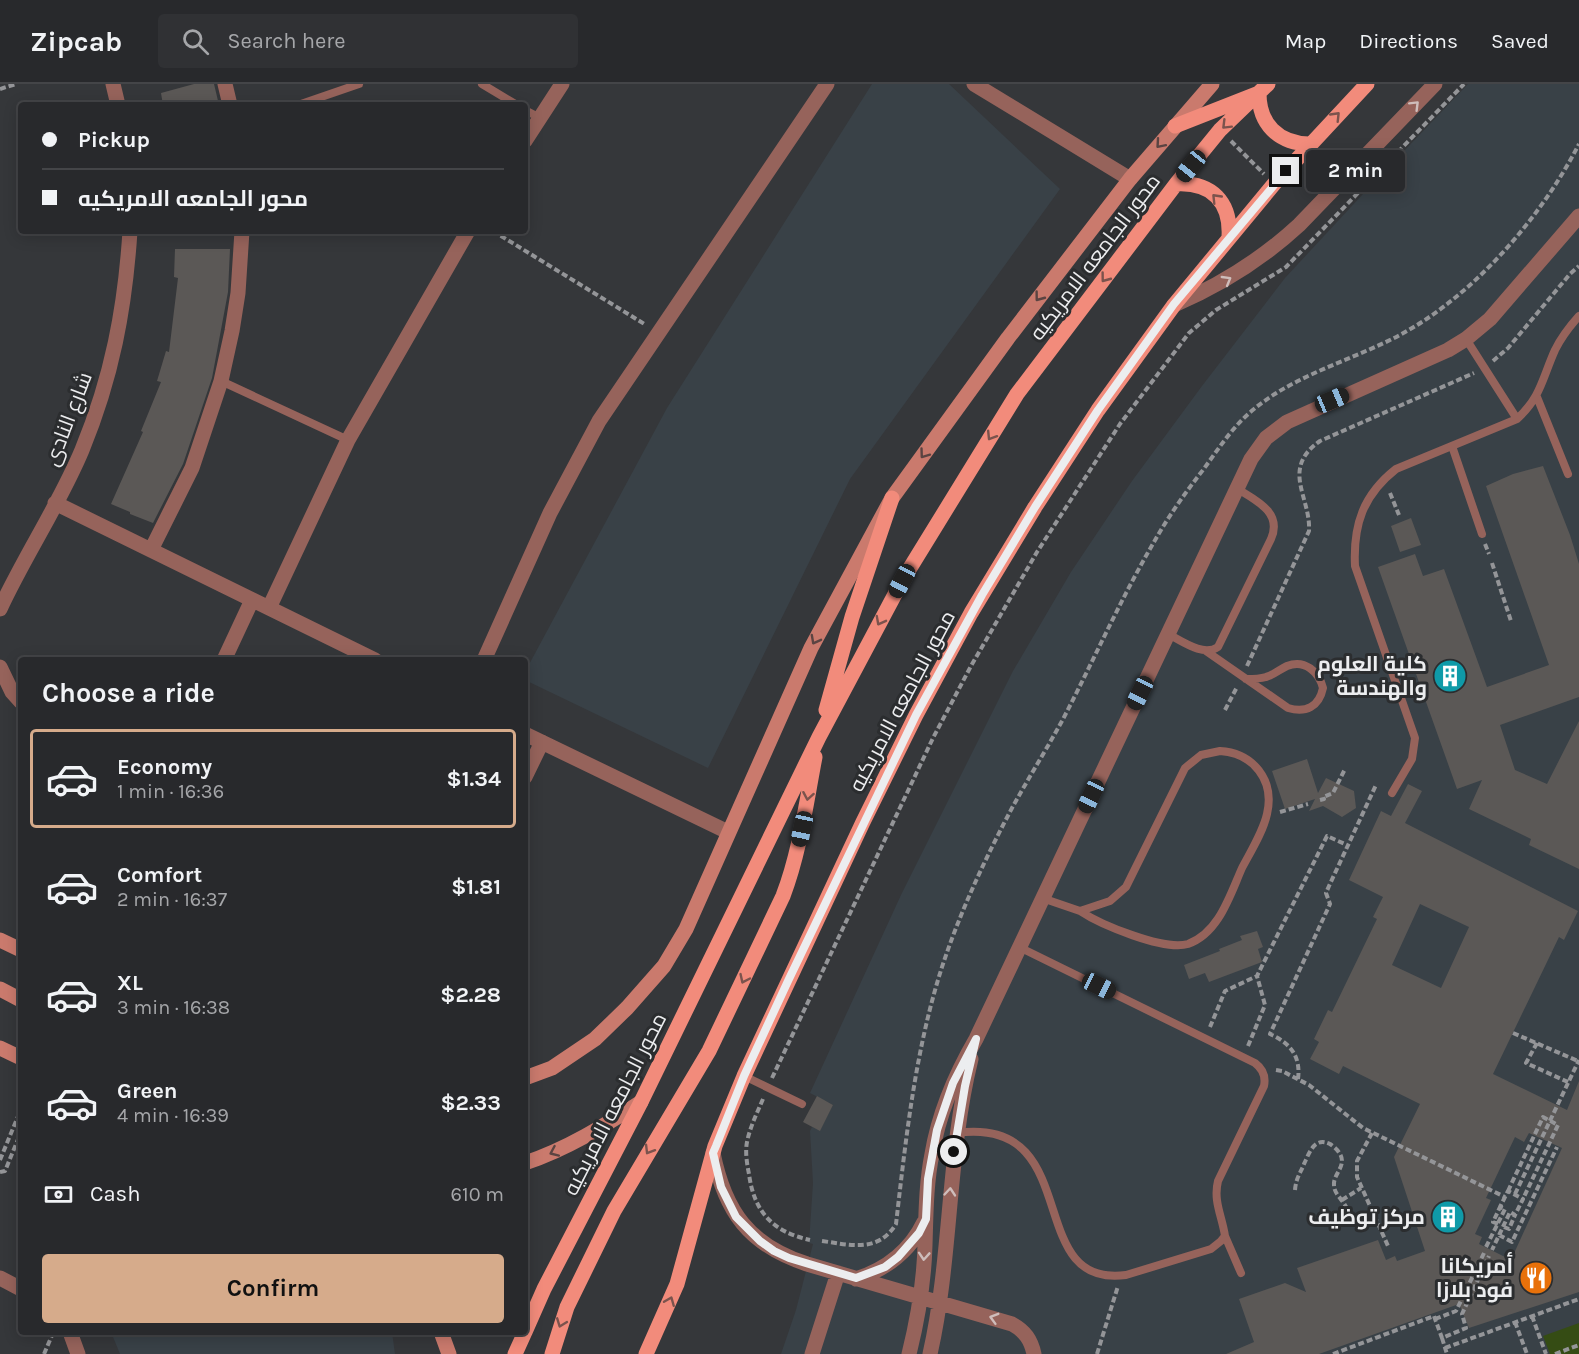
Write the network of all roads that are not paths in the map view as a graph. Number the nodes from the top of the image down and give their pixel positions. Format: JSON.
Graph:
{"nodes":[{"id":1,"x":113,"y":84,"type":"edge"},
{"id":2,"x":225,"y":84,"type":"edge"},
{"id":3,"x":359,"y":84,"type":"edge"},
{"id":4,"x":482,"y":84,"type":"edge"},
{"id":5,"x":827,"y":84,"type":"edge"},
{"id":6,"x":974,"y":84,"type":"edge"},
{"id":7,"x":1212,"y":84,"type":"edge"},
{"id":8,"x":1367,"y":84,"type":"edge"},
{"id":9,"x":1435,"y":84,"type":"edge"},
{"id":10,"x":556,"y":86,"type":"edge"},
{"id":11,"x":1263,"y":88,"type":"edge"},
{"id":12,"x":1202,"y":91,"type":"edge"},
{"id":13,"x":117,"y":102,"type":"edge"},
{"id":14,"x":229,"y":102,"type":"edge"},
{"id":15,"x":307,"y":102,"type":"edge"},
{"id":16,"x":512,"y":102,"type":"edge"},
{"id":17,"x":528,"y":112,"type":"edge"},
{"id":18,"x":540,"y":118,"type":"junction"},
{"id":19,"x":1175,"y":126,"type":"junction"},
{"id":20,"x":528,"y":136,"type":"edge"},
{"id":21,"x":1309,"y":144,"type":"junction"},
{"id":22,"x":1130,"y":179,"type":"junction"},
{"id":23,"x":1176,"y":184,"type":"junction"},
{"id":24,"x":1579,"y":216,"type":"edge"},
{"id":25,"x":130,"y":234,"type":"edge"},
{"id":26,"x":242,"y":234,"type":"edge"},
{"id":27,"x":466,"y":234,"type":"edge"},
{"id":28,"x":1229,"y":237,"type":"junction"},
{"id":29,"x":1174,"y":304,"type":"junction"},
{"id":30,"x":1579,"y":316,"type":"edge"},
{"id":31,"x":1466,"y":339,"type":"junction"},
{"id":32,"x":221,"y":381,"type":"junction"},
{"id":33,"x":1537,"y":397,"type":"junction"},
{"id":34,"x":1517,"y":419,"type":"junction"},
{"id":35,"x":348,"y":440,"type":"junction"},
{"id":36,"x":1452,"y":446,"type":"junction"},
{"id":37,"x":1568,"y":474,"type":"dead end"},
{"id":38,"x":1236,"y":488,"type":"junction"},
{"id":39,"x":892,"y":498,"type":"junction"},
{"id":40,"x":56,"y":503,"type":"junction"},
{"id":41,"x":1482,"y":534,"type":"dead end"},
{"id":42,"x":151,"y":550,"type":"junction"},
{"id":43,"x":252,"y":600,"type":"junction"},
{"id":44,"x":269,"y":608,"type":"junction"},
{"id":45,"x":0,"y":609,"type":"edge"},
{"id":46,"x":1168,"y":634,"type":"junction"},
{"id":47,"x":1206,"y":651,"type":"junction"},
{"id":48,"x":225,"y":657,"type":"edge"},
{"id":49,"x":369,"y":657,"type":"edge"},
{"id":50,"x":484,"y":657,"type":"edge"},
{"id":51,"x":0,"y":667,"type":"edge"},
{"id":52,"x":1244,"y":677,"type":"junction"},
{"id":53,"x":18,"y":699,"type":"edge"},
{"id":54,"x":528,"y":735,"type":"edge"},
{"id":55,"x":819,"y":737,"type":"junction"},
{"id":56,"x":542,"y":742,"type":"junction"},
{"id":57,"x":528,"y":771,"type":"edge"},
{"id":58,"x":1392,"y":793,"type":"dead end"},
{"id":59,"x":728,"y":832,"type":"junction"},
{"id":60,"x":1042,"y":898,"type":"junction"},
{"id":61,"x":1080,"y":911,"type":"junction"},
{"id":62,"x":0,"y":940,"type":"edge"},
{"id":63,"x":1019,"y":947,"type":"junction"},
{"id":64,"x":18,"y":949,"type":"edge"},
{"id":65,"x":0,"y":989,"type":"edge"},
{"id":66,"x":18,"y":998,"type":"edge"},
{"id":67,"x":976,"y":1039,"type":"junction"},
{"id":68,"x":0,"y":1048,"type":"edge"},
{"id":69,"x":18,"y":1057,"type":"edge"},
{"id":70,"x":744,"y":1076,"type":"junction"},
{"id":71,"x":528,"y":1077,"type":"edge"},
{"id":72,"x":641,"y":1102,"type":"junction"},
{"id":73,"x":802,"y":1104,"type":"dead end"},
{"id":74,"x":957,"y":1134,"type":"junction"},
{"id":75,"x":713,"y":1153,"type":"junction"},
{"id":76,"x":528,"y":1162,"type":"edge"},
{"id":77,"x":926,"y":1219,"type":"junction"},
{"id":78,"x":1225,"y":1236,"type":"junction"},
{"id":79,"x":838,"y":1273,"type":"junction"},
{"id":80,"x":1240,"y":1273,"type":"dead end"},
{"id":81,"x":0,"y":1278,"type":"edge"},
{"id":82,"x":856,"y":1278,"type":"junction"},
{"id":83,"x":18,"y":1287,"type":"edge"},
{"id":84,"x":921,"y":1297,"type":"junction"},
{"id":85,"x":940,"y":1303,"type":"junction"},
{"id":86,"x":528,"y":1326,"type":"edge"},
{"id":87,"x":71,"y":1335,"type":"edge"},
{"id":88,"x":442,"y":1335,"type":"edge"},
{"id":89,"x":524,"y":1335,"type":"edge"},
{"id":90,"x":78,"y":1354,"type":"edge"},
{"id":91,"x":449,"y":1354,"type":"edge"},
{"id":92,"x":515,"y":1354,"type":"edge"},
{"id":93,"x":552,"y":1354,"type":"edge"},
{"id":94,"x":646,"y":1354,"type":"edge"},
{"id":95,"x":812,"y":1354,"type":"edge"},
{"id":96,"x":909,"y":1354,"type":"edge"},
{"id":97,"x":930,"y":1354,"type":"edge"},
{"id":98,"x":1034,"y":1354,"type":"edge"}],
"edges":[{"from":1,"to":13,"type":"street"},
{"from":2,"to":14,"type":"street"},
{"from":3,"to":15,"type":"lane"},
{"from":4,"to":16,"type":"lane"},
{"from":5,"to":50,"type":"street"},
{"from":6,"to":22,"type":"street"},
{"from":7,"to":12,"type":"street"},
{"from":21,"to":8,"type":"main road","name":"محور الجامعه الامريكيه","one_way":true},
{"from":29,"to":9,"type":"street","one_way":true},
{"from":10,"to":18,"type":"street"},
{"from":11,"to":19,"type":"main road"},
{"from":11,"to":21,"type":"main road"},
{"from":11,"to":23,"type":"main road","name":"محور الجامعه الامريكيه","one_way":true},
{"from":12,"to":19,"type":"street"},
{"from":17,"to":18,"type":"lane"},
{"from":18,"to":20,"type":"street"},
{"from":19,"to":22,"type":"street","one_way":true},
{"from":21,"to":28,"type":"main road","name":"محور الجامعه الامريكيه"},
{"from":22,"to":39,"type":"street","one_way":true},
{"from":28,"to":23,"type":"main road","one_way":true},
{"from":23,"to":55,"type":"main road","name":"محور الجامعه الامريكيه","one_way":true},
{"from":24,"to":31,"type":"street"},
{"from":25,"to":40,"type":"street","name":"شارع النادى"},
{"from":26,"to":32,"type":"street"},
{"from":27,"to":35,"type":"street"},
{"from":28,"to":29,"type":"main road","name":"محور الجامعه الامريكيه"},
{"from":29,"to":70,"type":"main road","name":"محور الجامعه الامريكيه"},
{"from":30,"to":33,"type":"lane"},
{"from":31,"to":34,"type":"lane"},
{"from":31,"to":38,"type":"street"},
{"from":32,"to":35,"type":"lane"},
{"from":32,"to":42,"type":"street"},
{"from":33,"to":34,"type":"lane"},
{"from":33,"to":37,"type":"lane"},
{"from":34,"to":36,"type":"lane"},
{"from":35,"to":44,"type":"street"},
{"from":36,"to":41,"type":"lane"},
{"from":36,"to":58,"type":"lane"},
{"from":38,"to":46,"type":"street"},
{"from":38,"to":47,"type":"lane"},
{"from":39,"to":55,"type":"main road"},
{"from":39,"to":59,"type":"street","one_way":true},
{"from":40,"to":42,"type":"street"},
{"from":40,"to":45,"type":"street","name":"شارع النادى"},
{"from":42,"to":43,"type":"street"},
{"from":43,"to":44,"type":"street"},
{"from":43,"to":48,"type":"street"},
{"from":44,"to":49,"type":"street"},
{"from":46,"to":47,"type":"lane"},
{"from":46,"to":60,"type":"street"},
{"from":47,"to":52,"type":"lane"},
{"from":51,"to":53,"type":"street"},
{"from":52,"to":52,"type":"lane"},
{"from":54,"to":56,"type":"street"},
{"from":55,"to":72,"type":"main road","name":"محور الجامعه الامريكيه"},
{"from":55,"to":93,"type":"main road","one_way":true},
{"from":56,"to":57,"type":"street"},
{"from":56,"to":59,"type":"street"},
{"from":59,"to":71,"type":"street"},
{"from":60,"to":61,"type":"lane"},
{"from":60,"to":63,"type":"street"},
{"from":61,"to":61,"type":"lane"},
{"from":62,"to":64,"type":"street"},
{"from":63,"to":67,"type":"street"},
{"from":63,"to":78,"type":"lane"},
{"from":65,"to":66,"type":"street"},
{"from":67,"to":74,"type":"street"},
{"from":67,"to":77,"type":"street"},
{"from":68,"to":69,"type":"street"},
{"from":70,"to":73,"type":"lane"},
{"from":70,"to":75,"type":"main road","name":"محور الجامعه الامريكيه"},
{"from":72,"to":76,"type":"street","one_way":true},
{"from":72,"to":86,"type":"main road","name":"محور الجامعه الامريكيه"},
{"from":74,"to":78,"type":"lane"},
{"from":85,"to":74,"type":"street","one_way":true},
{"from":75,"to":79,"type":"street"},
{"from":94,"to":75,"type":"main road","name":"محور الجامعه الامريكيه","one_way":true},
{"from":77,"to":82,"type":"street"},
{"from":77,"to":84,"type":"street","one_way":true},
{"from":78,"to":80,"type":"lane"},
{"from":79,"to":82,"type":"street"},
{"from":79,"to":95,"type":"street"},
{"from":81,"to":83,"type":"street"},
{"from":82,"to":84,"type":"street"},
{"from":84,"to":85,"type":"street"},
{"from":84,"to":96,"type":"street"},
{"from":85,"to":97,"type":"street"},
{"from":98,"to":85,"type":"street","one_way":true},
{"from":87,"to":90,"type":"street"},
{"from":88,"to":91,"type":"street"},
{"from":89,"to":92,"type":"main road","name":"محور الجامعه الامريكيه"}]}
